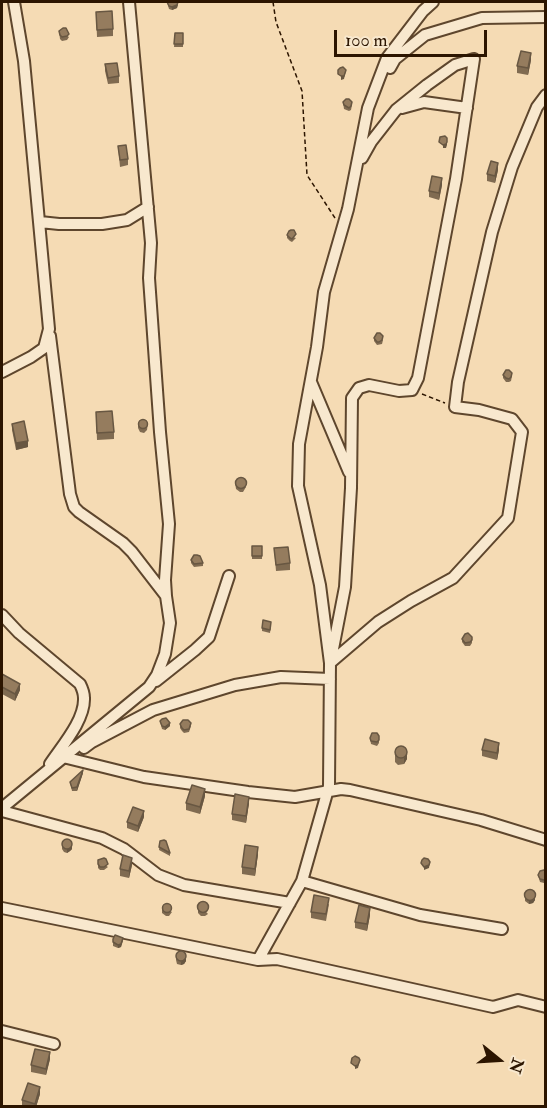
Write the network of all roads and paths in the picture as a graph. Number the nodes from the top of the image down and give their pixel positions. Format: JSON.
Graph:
{"nodes":[{"id":1,"x":14,"y":2,"type":"edge"},
{"id":2,"x":129,"y":2,"type":"edge"},
{"id":3,"x":273,"y":2,"type":"edge"},
{"id":4,"x":433,"y":2,"type":"edge"},
{"id":5,"x":546,"y":16,"type":"edge"},
{"id":6,"x":546,"y":95,"type":"edge"},
{"id":7,"x":368,"y":108,"type":"junction"},
{"id":8,"x":467,"y":108,"type":"junction"},
{"id":9,"x":396,"y":110,"type":"junction"},
{"id":10,"x":356,"y":171,"type":"junction"},
{"id":11,"x":148,"y":207,"type":"junction"},
{"id":12,"x":40,"y":222,"type":"junction"},
{"id":13,"x":342,"y":230,"type":"junction"},
{"id":14,"x":49,"y":329,"type":"junction"},
{"id":15,"x":2,"y":372,"type":"edge"},
{"id":16,"x":310,"y":381,"type":"junction"},
{"id":17,"x":412,"y":390,"type":"junction"},
{"id":18,"x":455,"y":407,"type":"junction"},
{"id":19,"x":351,"y":476,"type":"junction"},
{"id":20,"x":230,"y":576,"type":"dead end"},
{"id":21,"x":166,"y":596,"type":"junction"},
{"id":22,"x":2,"y":615,"type":"edge"},
{"id":23,"x":330,"y":663,"type":"junction"},
{"id":24,"x":330,"y":679,"type":"junction"},
{"id":25,"x":148,"y":687,"type":"junction"},
{"id":26,"x":66,"y":758,"type":"junction"},
{"id":27,"x":45,"y":772,"type":"junction"},
{"id":28,"x":328,"y":791,"type":"junction"},
{"id":29,"x":2,"y":809,"type":"edge"},
{"id":30,"x":546,"y":840,"type":"edge"},
{"id":31,"x":302,"y":881,"type":"junction"},
{"id":32,"x":290,"y":903,"type":"junction"},
{"id":33,"x":2,"y":908,"type":"edge"},
{"id":34,"x":502,"y":929,"type":"dead end"},
{"id":35,"x":258,"y":960,"type":"junction"},
{"id":36,"x":546,"y":1007,"type":"edge"},
{"id":37,"x":2,"y":1030,"type":"edge"},
{"id":38,"x":54,"y":1044,"type":"dead end"}],
"edges":[{"from":1,"to":12,"type":"street"},
{"from":2,"to":11,"type":"street"},
{"from":3,"to":13,"type":"path"},
{"from":4,"to":7,"type":"street"},
{"from":5,"to":7,"type":"street"},
{"from":6,"to":18,"type":"street"},
{"from":7,"to":10,"type":"street"},
{"from":8,"to":9,"type":"street"},
{"from":8,"to":9,"type":"street"},
{"from":8,"to":17,"type":"street"},
{"from":9,"to":10,"type":"street"},
{"from":10,"to":13,"type":"street"},
{"from":11,"to":12,"type":"street"},
{"from":11,"to":21,"type":"street"},
{"from":12,"to":14,"type":"street"},
{"from":13,"to":16,"type":"street"},
{"from":14,"to":15,"type":"street"},
{"from":14,"to":21,"type":"street"},
{"from":16,"to":19,"type":"street"},
{"from":16,"to":23,"type":"street"},
{"from":17,"to":18,"type":"path"},
{"from":17,"to":19,"type":"street"},
{"from":18,"to":23,"type":"street"},
{"from":19,"to":23,"type":"street"},
{"from":20,"to":25,"type":"street"},
{"from":21,"to":25,"type":"street"},
{"from":22,"to":27,"type":"street"},
{"from":23,"to":24,"type":"street"},
{"from":24,"to":26,"type":"street"},
{"from":24,"to":28,"type":"street"},
{"from":25,"to":26,"type":"street"},
{"from":26,"to":27,"type":"street"},
{"from":26,"to":28,"type":"street"},
{"from":27,"to":29,"type":"street"},
{"from":28,"to":30,"type":"street"},
{"from":28,"to":31,"type":"street"},
{"from":29,"to":32,"type":"street"},
{"from":31,"to":32,"type":"street"},
{"from":31,"to":34,"type":"street"},
{"from":32,"to":35,"type":"street"},
{"from":33,"to":35,"type":"street"},
{"from":35,"to":36,"type":"street"},
{"from":37,"to":38,"type":"street"}]}
